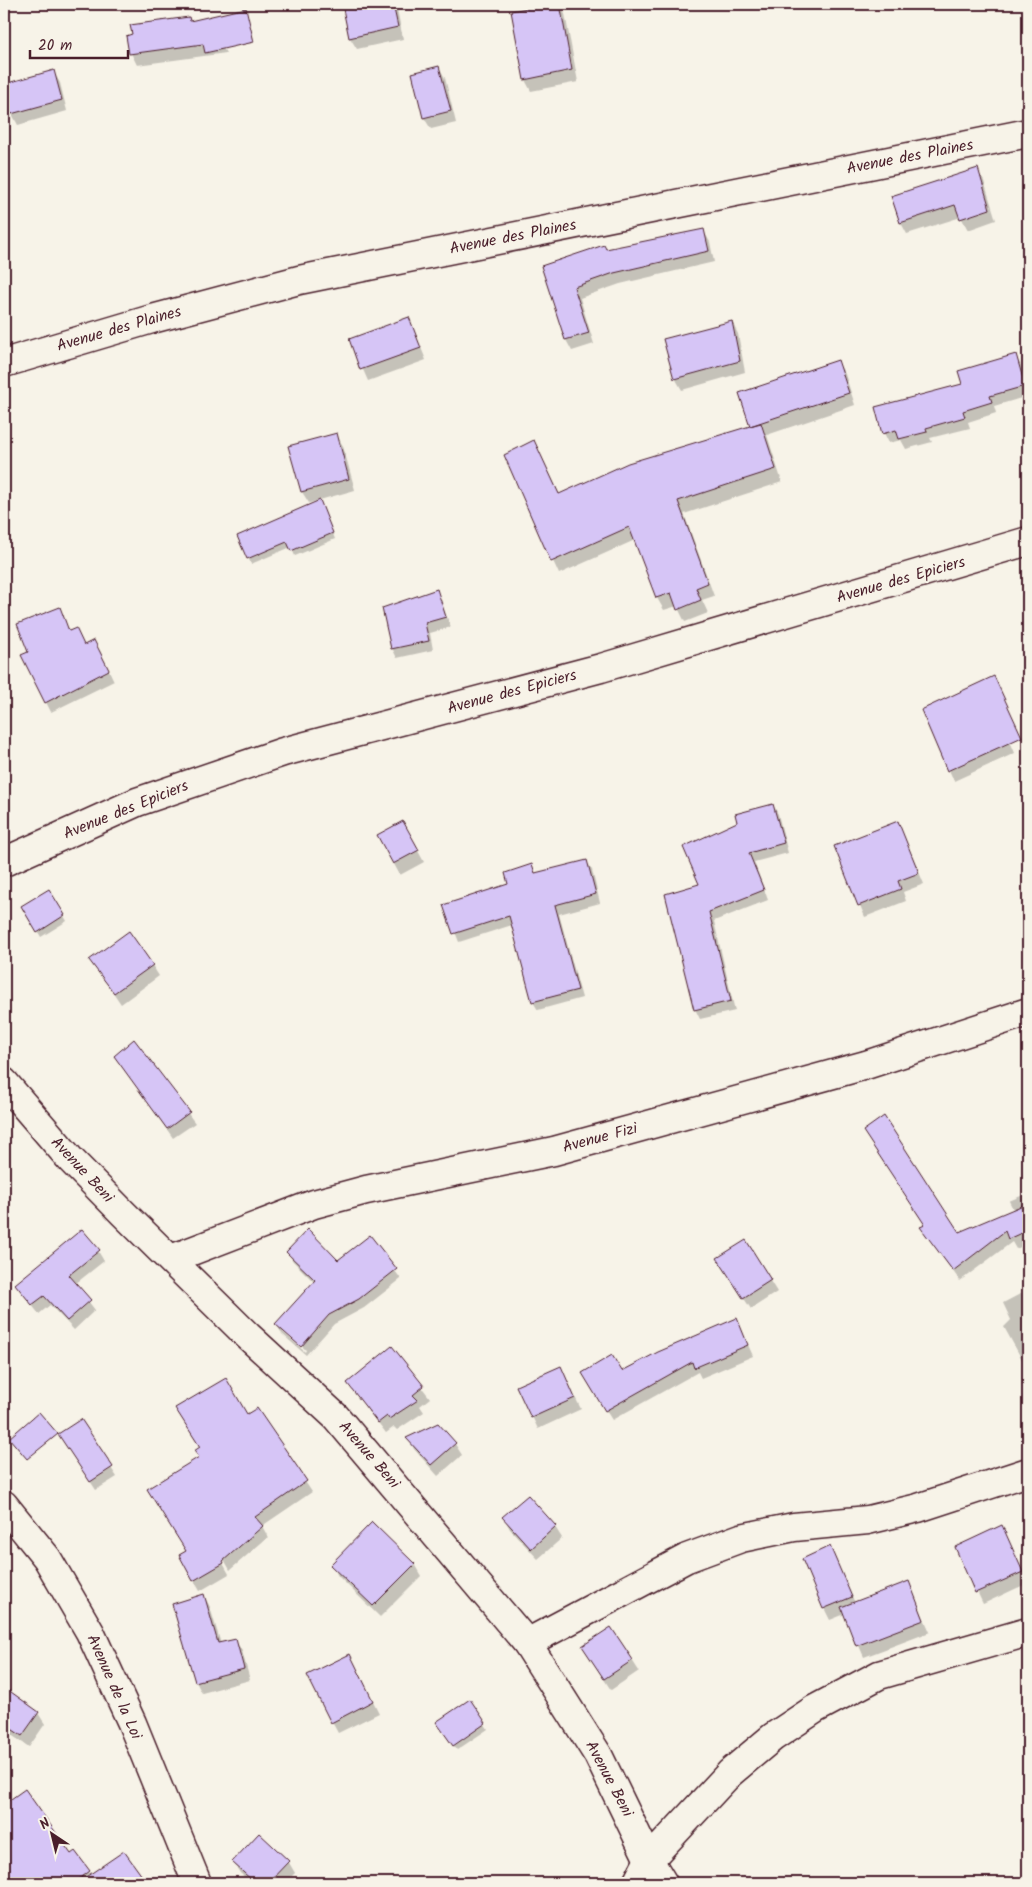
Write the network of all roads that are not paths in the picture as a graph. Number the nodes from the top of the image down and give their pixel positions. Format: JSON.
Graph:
{"nodes":[{"id":1,"x":1028,"y":133,"type":"edge"},
{"id":2,"x":4,"y":363,"type":"edge"},
{"id":3,"x":1028,"y":541,"type":"edge"},
{"id":4,"x":4,"y":862,"type":"edge"},
{"id":5,"x":1028,"y":1012,"type":"edge"},
{"id":6,"x":4,"y":1082,"type":"edge"},
{"id":7,"x":171,"y":1259,"type":"junction"},
{"id":8,"x":1028,"y":1472,"type":"edge"},
{"id":9,"x":4,"y":1505,"type":"edge"},
{"id":10,"x":1028,"y":1632,"type":"edge"},
{"id":11,"x":527,"y":1643,"type":"junction"},
{"id":12,"x":643,"y":1872,"type":"edge"},
{"id":13,"x":197,"y":1883,"type":"edge"},
{"id":14,"x":664,"y":1883,"type":"edge"}],
"edges":[{"from":1,"to":2,"type":"street","name":"Avenue des Plaines"},
{"from":3,"to":4,"type":"street","name":"Avenue des Epiciers"},
{"from":5,"to":7,"type":"street","name":"Avenue Fizi"},
{"from":6,"to":7,"type":"street","name":"Avenue Beni"},
{"from":7,"to":11,"type":"street","name":"Avenue Beni"},
{"from":8,"to":11,"type":"street"},
{"from":9,"to":13,"type":"street","name":"Avenue de la Loi"},
{"from":10,"to":12,"type":"street"},
{"from":11,"to":12,"type":"street","name":"Avenue Beni"},
{"from":12,"to":14,"type":"street","name":"Avenue Beni"}]}
